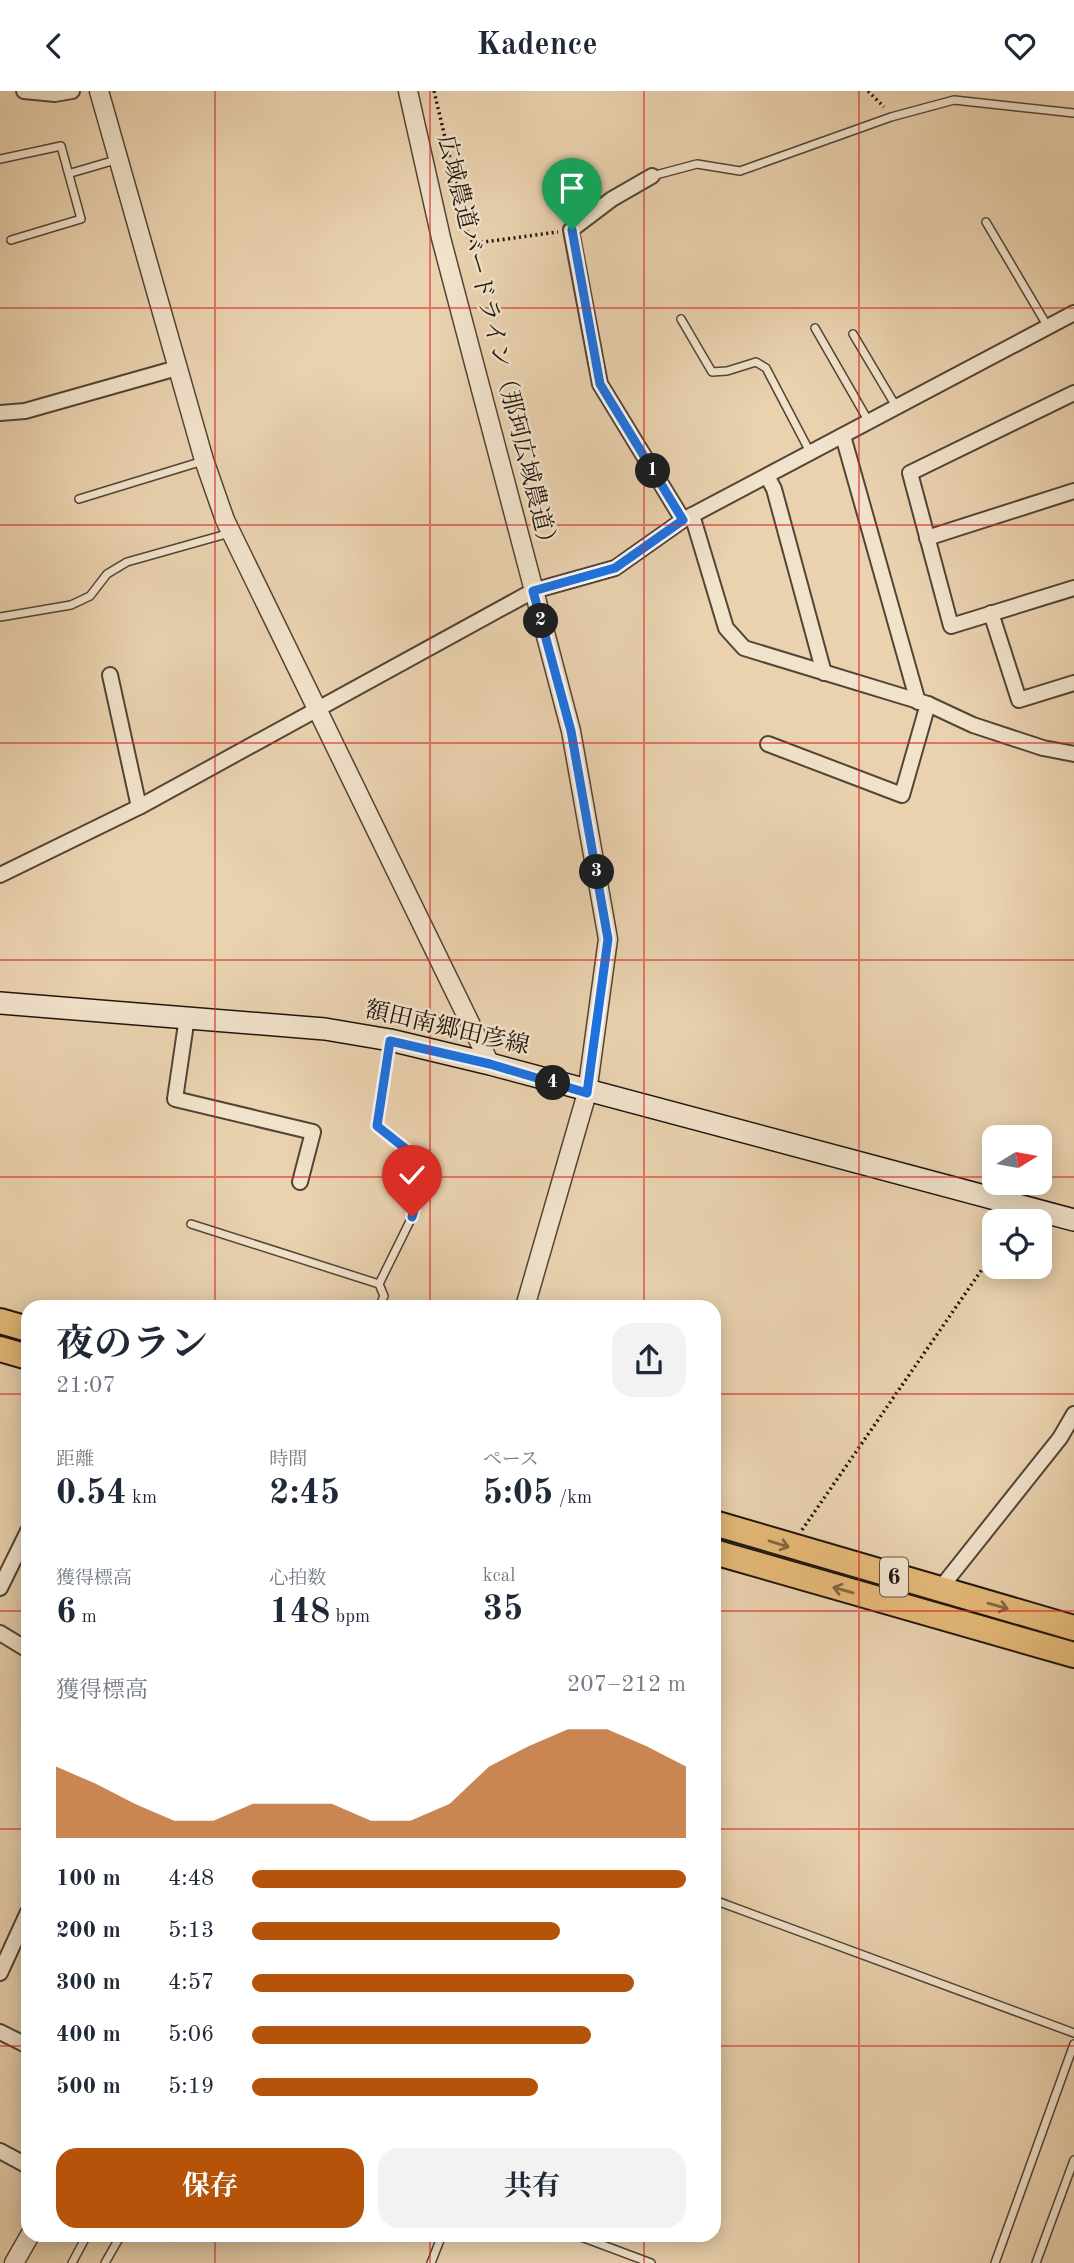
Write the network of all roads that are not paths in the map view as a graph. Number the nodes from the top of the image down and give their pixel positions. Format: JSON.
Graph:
{"nodes":[{"id":1,"x":24,"y":91,"type":"edge"},
{"id":2,"x":72,"y":91,"type":"edge"},
{"id":3,"x":99,"y":91,"type":"edge"},
{"id":4,"x":408,"y":91,"type":"edge"},
{"id":5,"x":1074,"y":113,"type":"edge"},
{"id":6,"x":0,"y":159,"type":"edge"},
{"id":7,"x":119,"y":159,"type":"junction"},
{"id":8,"x":71,"y":173,"type":"junction"},
{"id":9,"x":652,"y":176,"type":"joint"},
{"id":10,"x":986,"y":222,"type":"dead end"},
{"id":11,"x":11,"y":240,"type":"dead end"},
{"id":12,"x":1074,"y":313,"type":"edge"},
{"id":13,"x":681,"y":319,"type":"dead end"},
{"id":14,"x":1048,"y":327,"type":"junction"},
{"id":15,"x":815,"y":328,"type":"dead end"},
{"id":16,"x":853,"y":334,"type":"dead end"},
{"id":17,"x":177,"y":368,"type":"junction"},
{"id":18,"x":1074,"y":393,"type":"edge"},
{"id":19,"x":897,"y":408,"type":"junction"},
{"id":20,"x":0,"y":413,"type":"edge"},
{"id":21,"x":870,"y":422,"type":"junction"},
{"id":22,"x":843,"y":436,"type":"junction"},
{"id":23,"x":811,"y":453,"type":"junction"},
{"id":24,"x":204,"y":460,"type":"junction"},
{"id":25,"x":767,"y":476,"type":"junction"},
{"id":26,"x":1074,"y":491,"type":"edge"},
{"id":27,"x":79,"y":499,"type":"dead end"},
{"id":28,"x":687,"y":518,"type":"junction"},
{"id":29,"x":230,"y":532,"type":"junction"},
{"id":30,"x":927,"y":538,"type":"junction"},
{"id":31,"x":1074,"y":588,"type":"edge"},
{"id":32,"x":533,"y":591,"type":"junction"},
{"id":33,"x":991,"y":613,"type":"junction"},
{"id":34,"x":0,"y":617,"type":"edge"},
{"id":35,"x":824,"y":673,"type":"junction"},
{"id":36,"x":110,"y":675,"type":"dead end"},
{"id":37,"x":1074,"y":683,"type":"edge"},
{"id":38,"x":923,"y":703,"type":"junction"},
{"id":39,"x":317,"y":709,"type":"junction"},
{"id":40,"x":768,"y":744,"type":"dead end"},
{"id":41,"x":1074,"y":754,"type":"edge"},
{"id":42,"x":139,"y":807,"type":"junction"},
{"id":43,"x":0,"y":875,"type":"edge"},
{"id":44,"x":0,"y":1003,"type":"edge"},
{"id":45,"x":187,"y":1017,"type":"junction"},
{"id":46,"x":390,"y":1041,"type":"junction"},
{"id":47,"x":490,"y":1064,"type":"junction"},
{"id":48,"x":587,"y":1093,"type":"junction"},
{"id":49,"x":300,"y":1182,"type":"dead end"},
{"id":50,"x":1074,"y":1220,"type":"edge"},
{"id":51,"x":191,"y":1224,"type":"dead end"},
{"id":52,"x":379,"y":1284,"type":"junction"},
{"id":53,"x":382,"y":1300,"type":"edge"},
{"id":54,"x":527,"y":1300,"type":"edge"},
{"id":55,"x":0,"y":1321,"type":"edge"},
{"id":56,"x":21,"y":1327,"type":"edge"},
{"id":57,"x":0,"y":1349,"type":"edge"},
{"id":58,"x":21,"y":1355,"type":"edge"},
{"id":59,"x":1074,"y":1414,"type":"edge"},
{"id":60,"x":721,"y":1525,"type":"edge"},
{"id":61,"x":21,"y":1545,"type":"edge"},
{"id":62,"x":721,"y":1554,"type":"edge"},
{"id":63,"x":0,"y":1588,"type":"edge"},
{"id":64,"x":939,"y":1590,"type":"junction"},
{"id":65,"x":1074,"y":1628,"type":"edge"},
{"id":66,"x":0,"y":1633,"type":"edge"},
{"id":67,"x":21,"y":1646,"type":"edge"},
{"id":68,"x":1074,"y":1655,"type":"edge"},
{"id":69,"x":721,"y":1903,"type":"edge"},
{"id":70,"x":21,"y":1927,"type":"edge"},
{"id":71,"x":0,"y":1973,"type":"edge"},
{"id":72,"x":0,"y":2032,"type":"edge"},
{"id":73,"x":1074,"y":2033,"type":"edge"},
{"id":74,"x":21,"y":2042,"type":"edge"},
{"id":75,"x":1074,"y":2044,"type":"edge"},
{"id":76,"x":0,"y":2151,"type":"edge"},
{"id":77,"x":1074,"y":2160,"type":"edge"},
{"id":78,"x":21,"y":2163,"type":"edge"},
{"id":79,"x":26,"y":2242,"type":"edge"},
{"id":80,"x":83,"y":2242,"type":"edge"},
{"id":81,"x":117,"y":2242,"type":"edge"},
{"id":82,"x":439,"y":2242,"type":"edge"},
{"id":83,"x":595,"y":2242,"type":"edge"},
{"id":84,"x":14,"y":2263,"type":"edge"},
{"id":85,"x":72,"y":2263,"type":"edge"},
{"id":86,"x":105,"y":2263,"type":"edge"},
{"id":87,"x":431,"y":2263,"type":"edge"},
{"id":88,"x":651,"y":2263,"type":"edge"},
{"id":89,"x":995,"y":2263,"type":"edge"},
{"id":90,"x":1036,"y":2263,"type":"edge"}],
"edges":[{"from":1,"to":2,"type":"street"},
{"from":3,"to":7,"type":"street"},
{"from":4,"to":32,"type":"street","name":"広域農道バードライン（那珂広域農道）"},
{"from":5,"to":9,"type":"lane"},
{"from":6,"to":8,"type":"lane"},
{"from":7,"to":8,"type":"lane"},
{"from":7,"to":17,"type":"street"},
{"from":8,"to":11,"type":"lane"},
{"from":9,"to":28,"type":"street"},
{"from":10,"to":14,"type":"lane"},
{"from":12,"to":14,"type":"street"},
{"from":13,"to":23,"type":"lane"},
{"from":14,"to":19,"type":"street"},
{"from":15,"to":21,"type":"lane"},
{"from":16,"to":19,"type":"lane"},
{"from":17,"to":20,"type":"street"},
{"from":17,"to":24,"type":"street"},
{"from":18,"to":30,"type":"street"},
{"from":19,"to":21,"type":"street"},
{"from":21,"to":22,"type":"street"},
{"from":22,"to":23,"type":"street"},
{"from":22,"to":38,"type":"street"},
{"from":23,"to":25,"type":"street"},
{"from":24,"to":27,"type":"lane"},
{"from":24,"to":29,"type":"street"},
{"from":25,"to":28,"type":"street"},
{"from":25,"to":35,"type":"street"},
{"from":26,"to":30,"type":"street"},
{"from":28,"to":32,"type":"street"},
{"from":28,"to":35,"type":"street"},
{"from":29,"to":34,"type":"lane"},
{"from":29,"to":39,"type":"street"},
{"from":30,"to":33,"type":"street"},
{"from":31,"to":33,"type":"street"},
{"from":32,"to":39,"type":"street"},
{"from":32,"to":48,"type":"street","name":"広域農道バードライン（那珂広域農道）"},
{"from":33,"to":37,"type":"street"},
{"from":35,"to":38,"type":"street"},
{"from":36,"to":42,"type":"street"},
{"from":38,"to":40,"type":"street"},
{"from":38,"to":41,"type":"street"},
{"from":39,"to":42,"type":"street"},
{"from":39,"to":47,"type":"street"},
{"from":42,"to":43,"type":"street"},
{"from":44,"to":45,"type":"main road","name":"額田南郷田彦線"},
{"from":45,"to":46,"type":"main road","name":"額田南郷田彦線"},
{"from":45,"to":49,"type":"street"},
{"from":46,"to":47,"type":"main road","name":"額田南郷田彦線"},
{"from":46,"to":52,"type":"lane"},
{"from":47,"to":48,"type":"main road","name":"額田南郷田彦線"},
{"from":48,"to":50,"type":"main road","name":"額田南郷田彦線"},
{"from":48,"to":54,"type":"street","name":"広域農道バードライン（那珂広域農道）"},
{"from":51,"to":52,"type":"lane"},
{"from":52,"to":53,"type":"lane"},
{"from":55,"to":56,"type":"highway"},
{"from":57,"to":58,"type":"highway"},
{"from":59,"to":64,"type":"street"},
{"from":60,"to":64,"type":"highway","number":"6","one_way":true},
{"from":61,"to":63,"type":"street"},
{"from":68,"to":62,"type":"highway","number":"6","one_way":true},
{"from":64,"to":65,"type":"highway","number":"6","one_way":true},
{"from":66,"to":67,"type":"street"},
{"from":69,"to":73,"type":"lane"},
{"from":70,"to":71,"type":"street"},
{"from":72,"to":74,"type":"street"},
{"from":75,"to":89,"type":"lane"},
{"from":76,"to":78,"type":"street"},
{"from":77,"to":90,"type":"lane"},
{"from":79,"to":84,"type":"street"},
{"from":80,"to":85,"type":"lane"},
{"from":81,"to":86,"type":"lane"},
{"from":82,"to":87,"type":"lane"},
{"from":83,"to":88,"type":"lane"}]}
